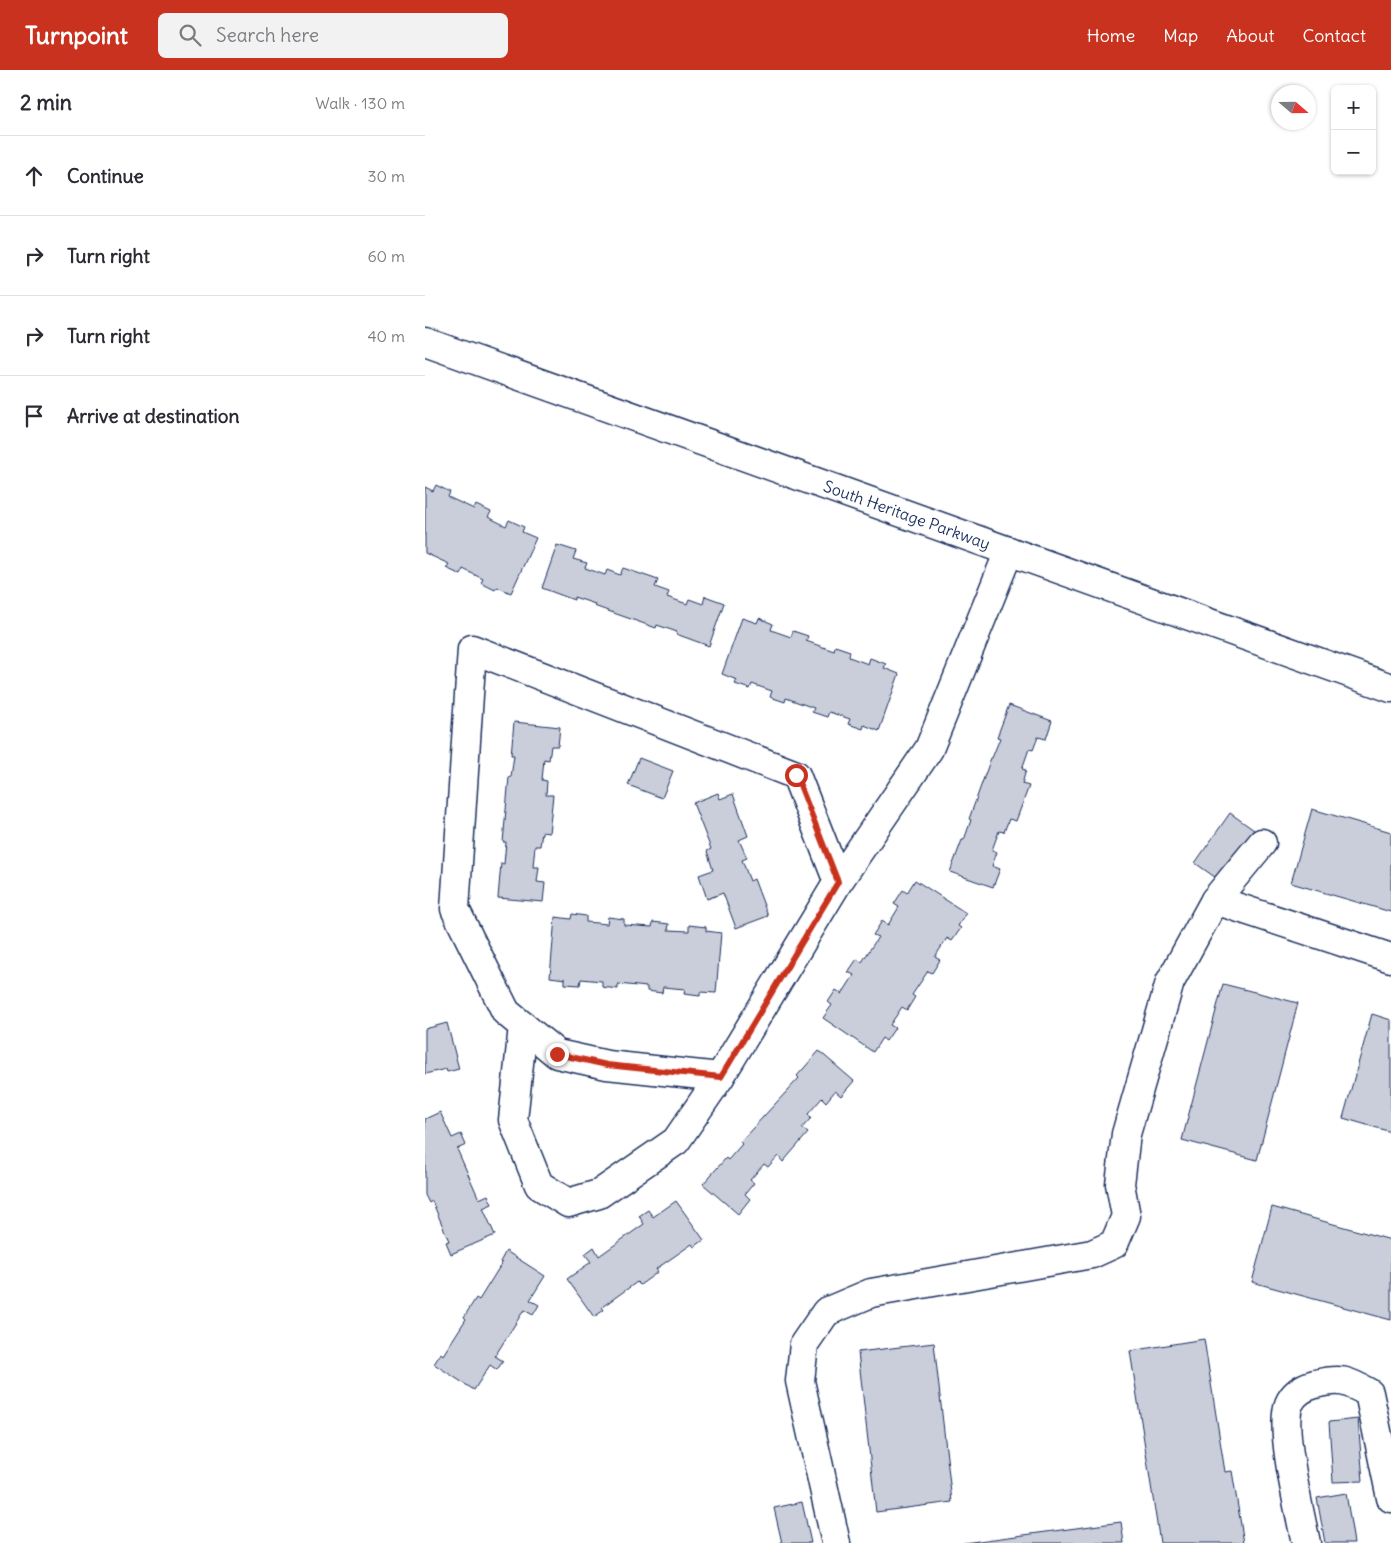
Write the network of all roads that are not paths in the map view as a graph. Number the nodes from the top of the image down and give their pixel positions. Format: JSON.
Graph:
{"nodes":[{"id":1,"x":425,"y":342,"type":"edge"},
{"id":2,"x":1009,"y":551,"type":"junction"},
{"id":3,"x":1391,"y":688,"type":"edge"},
{"id":4,"x":1261,"y":843,"type":"dead end"},
{"id":5,"x":838,"y":882,"type":"junction"},
{"id":6,"x":1215,"y":900,"type":"junction"},
{"id":7,"x":1391,"y":958,"type":"edge"},
{"id":8,"x":523,"y":1026,"type":"junction"},
{"id":9,"x":721,"y":1077,"type":"junction"},
{"id":10,"x":1391,"y":1498,"type":"edge"},
{"id":11,"x":836,"y":1543,"type":"edge"},
{"id":12,"x":1306,"y":1543,"type":"edge"}],
"edges":[{"from":1,"to":2,"type":"main road","name":"South Heritage Parkway"},
{"from":2,"to":3,"type":"main road","name":"South Heritage Parkway"},
{"from":2,"to":5,"type":"main road"},
{"from":4,"to":6,"type":"main road"},
{"from":5,"to":8,"type":"main road"},
{"from":5,"to":9,"type":"main road"},
{"from":6,"to":7,"type":"main road"},
{"from":6,"to":11,"type":"main road"},
{"from":8,"to":9,"type":"main road"},
{"from":8,"to":9,"type":"main road"},
{"from":10,"to":12,"type":"main road"}]}
